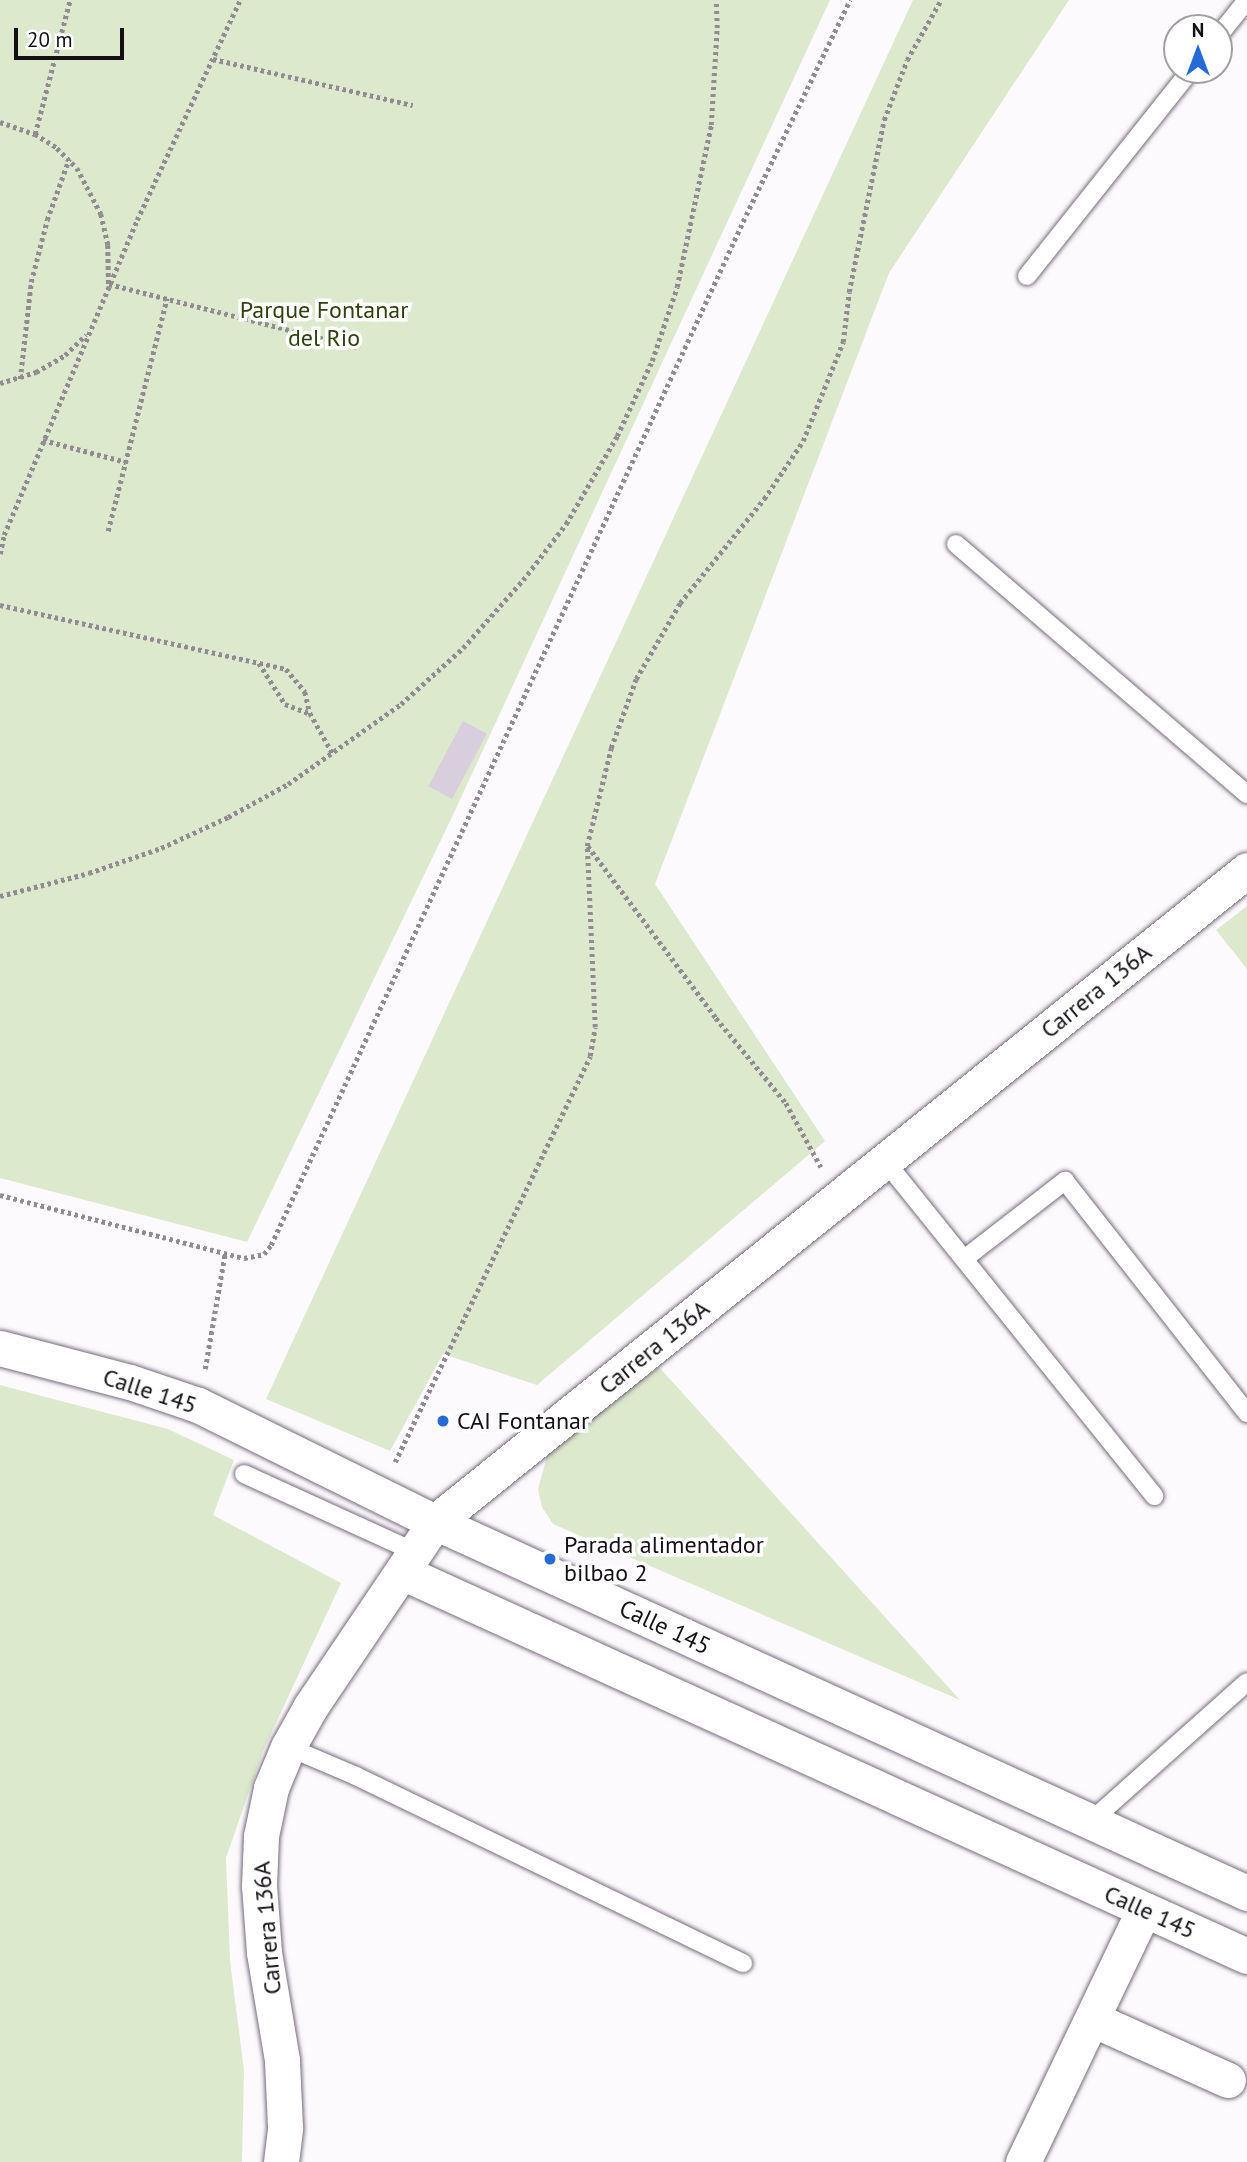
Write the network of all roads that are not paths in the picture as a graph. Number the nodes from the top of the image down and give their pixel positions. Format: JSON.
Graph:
{"nodes":[{"id":1,"x":1247,"y":0,"type":"edge"},
{"id":2,"x":1233,"y":18,"type":"edge"},
{"id":3,"x":1180,"y":84,"type":"edge"},
{"id":4,"x":1027,"y":276,"type":"dead end"},
{"id":5,"x":956,"y":544,"type":"dead end"},
{"id":6,"x":1247,"y":794,"type":"edge"},
{"id":7,"x":1247,"y":870,"type":"edge"},
{"id":8,"x":885,"y":1161,"type":"junction"},
{"id":9,"x":964,"y":1259,"type":"junction"},
{"id":10,"x":0,"y":1348,"type":"edge"},
{"id":11,"x":1247,"y":1413,"type":"edge"},
{"id":12,"x":244,"y":1474,"type":"dead end"},
{"id":13,"x":1154,"y":1496,"type":"dead end"},
{"id":14,"x":435,"y":1522,"type":"junction"},
{"id":15,"x":409,"y":1562,"type":"junction"},
{"id":16,"x":1247,"y":1682,"type":"edge"},
{"id":17,"x":288,"y":1746,"type":"junction"},
{"id":18,"x":1090,"y":1822,"type":"junction"},
{"id":19,"x":1247,"y":1893,"type":"edge"},
{"id":20,"x":1144,"y":1909,"type":"junction"},
{"id":21,"x":1247,"y":1956,"type":"edge"},
{"id":22,"x":743,"y":1963,"type":"dead end"},
{"id":23,"x":1092,"y":2019,"type":"junction"},
{"id":24,"x":1228,"y":2080,"type":"dead end"},
{"id":25,"x":281,"y":2162,"type":"edge"},
{"id":26,"x":1023,"y":2162,"type":"edge"}],
"edges":[{"from":1,"to":2,"type":"lane"},
{"from":3,"to":4,"type":"lane"},
{"from":5,"to":6,"type":"lane"},
{"from":7,"to":8,"type":"street","name":"Carrera 136A"},
{"from":8,"to":9,"type":"lane"},
{"from":8,"to":14,"type":"street","name":"Carrera 136A"},
{"from":9,"to":11,"type":"lane"},
{"from":9,"to":13,"type":"lane"},
{"from":10,"to":14,"type":"street","name":"Calle 145"},
{"from":12,"to":15,"type":"lane"},
{"from":14,"to":15,"type":"street","name":"Carrera 136A"},
{"from":14,"to":18,"type":"street","name":"Calle 145"},
{"from":15,"to":17,"type":"street","name":"Carrera 136A"},
{"from":15,"to":20,"type":"street","name":"Calle 145"},
{"from":16,"to":18,"type":"lane"},
{"from":17,"to":22,"type":"lane"},
{"from":17,"to":25,"type":"street","name":"Carrera 136A"},
{"from":18,"to":19,"type":"street","name":"Calle 145"},
{"from":20,"to":21,"type":"street","name":"Calle 145"},
{"from":20,"to":23,"type":"street"},
{"from":23,"to":24,"type":"street"},
{"from":23,"to":26,"type":"street"}]}
